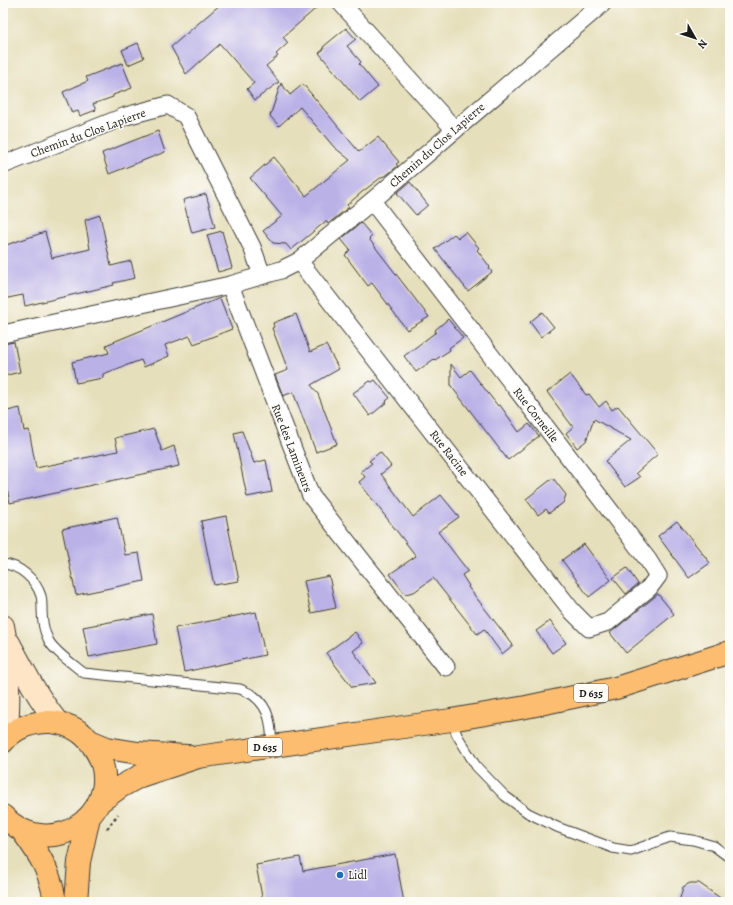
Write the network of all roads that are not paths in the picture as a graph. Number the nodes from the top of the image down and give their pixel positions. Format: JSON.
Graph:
{"nodes":[{"id":1,"x":341,"y":3,"type":"edge"},
{"id":2,"x":603,"y":3,"type":"edge"},
{"id":3,"x":454,"y":130,"type":"junction"},
{"id":4,"x":3,"y":164,"type":"edge"},
{"id":5,"x":372,"y":201,"type":"junction"},
{"id":6,"x":299,"y":261,"type":"junction"},
{"id":7,"x":262,"y":275,"type":"junction"},
{"id":8,"x":230,"y":285,"type":"junction"},
{"id":9,"x":3,"y":334,"type":"edge"},
{"id":10,"x":3,"y":564,"type":"edge"},
{"id":11,"x":608,"y":622,"type":"joint"},
{"id":12,"x":4,"y":631,"type":"edge"},
{"id":13,"x":729,"y":653,"type":"edge"},
{"id":14,"x":446,"y":667,"type":"dead end"},
{"id":15,"x":451,"y":720,"type":"junction"},
{"id":16,"x":58,"y":723,"type":"junction"},
{"id":17,"x":4,"y":740,"type":"edge"},
{"id":18,"x":90,"y":741,"type":"junction"},
{"id":19,"x":272,"y":746,"type":"junction"},
{"id":20,"x":198,"y":757,"type":"junction"},
{"id":21,"x":94,"y":810,"type":"junction"},
{"id":22,"x":3,"y":816,"type":"edge"},
{"id":23,"x":23,"y":832,"type":"junction"},
{"id":24,"x":730,"y":858,"type":"edge"},
{"id":25,"x":55,"y":902,"type":"edge"},
{"id":26,"x":76,"y":902,"type":"edge"}],
"edges":[{"from":1,"to":3,"type":"street"},
{"from":2,"to":3,"type":"street","name":"Chemin du Clos Lapierre"},
{"from":3,"to":5,"type":"street","name":"Chemin du Clos Lapierre"},
{"from":4,"to":7,"type":"street","name":"Chemin du Clos Lapierre"},
{"from":5,"to":6,"type":"street","name":"Chemin du Clos Lapierre"},
{"from":5,"to":11,"type":"street","name":"Rue Corneille"},
{"from":6,"to":7,"type":"street","name":"Chemin du Clos Lapierre"},
{"from":6,"to":11,"type":"street","name":"Rue Racine"},
{"from":7,"to":8,"type":"street","name":"Chemin du Clos Lapierre"},
{"from":8,"to":9,"type":"street","name":"Chemin du Clos Lapierre"},
{"from":8,"to":14,"type":"street","name":"Rue des Lamineurs"},
{"from":10,"to":19,"type":"lane"},
{"from":12,"to":16,"type":"main road"},
{"from":12,"to":17,"type":"main road"},
{"from":13,"to":15,"type":"main road","number":"D 635"},
{"from":15,"to":19,"type":"main road","number":"D 635"},
{"from":15,"to":24,"type":"lane"},
{"from":16,"to":17,"type":"main road"},
{"from":16,"to":18,"type":"main road"},
{"from":18,"to":20,"type":"main road","number":"D 635"},
{"from":18,"to":21,"type":"main road"},
{"from":19,"to":20,"type":"main road","number":"D 635"},
{"from":20,"to":21,"type":"main road","number":"D 635"},
{"from":21,"to":23,"type":"main road"},
{"from":21,"to":26,"type":"main road"},
{"from":22,"to":23,"type":"main road"},
{"from":23,"to":25,"type":"main road"}]}
